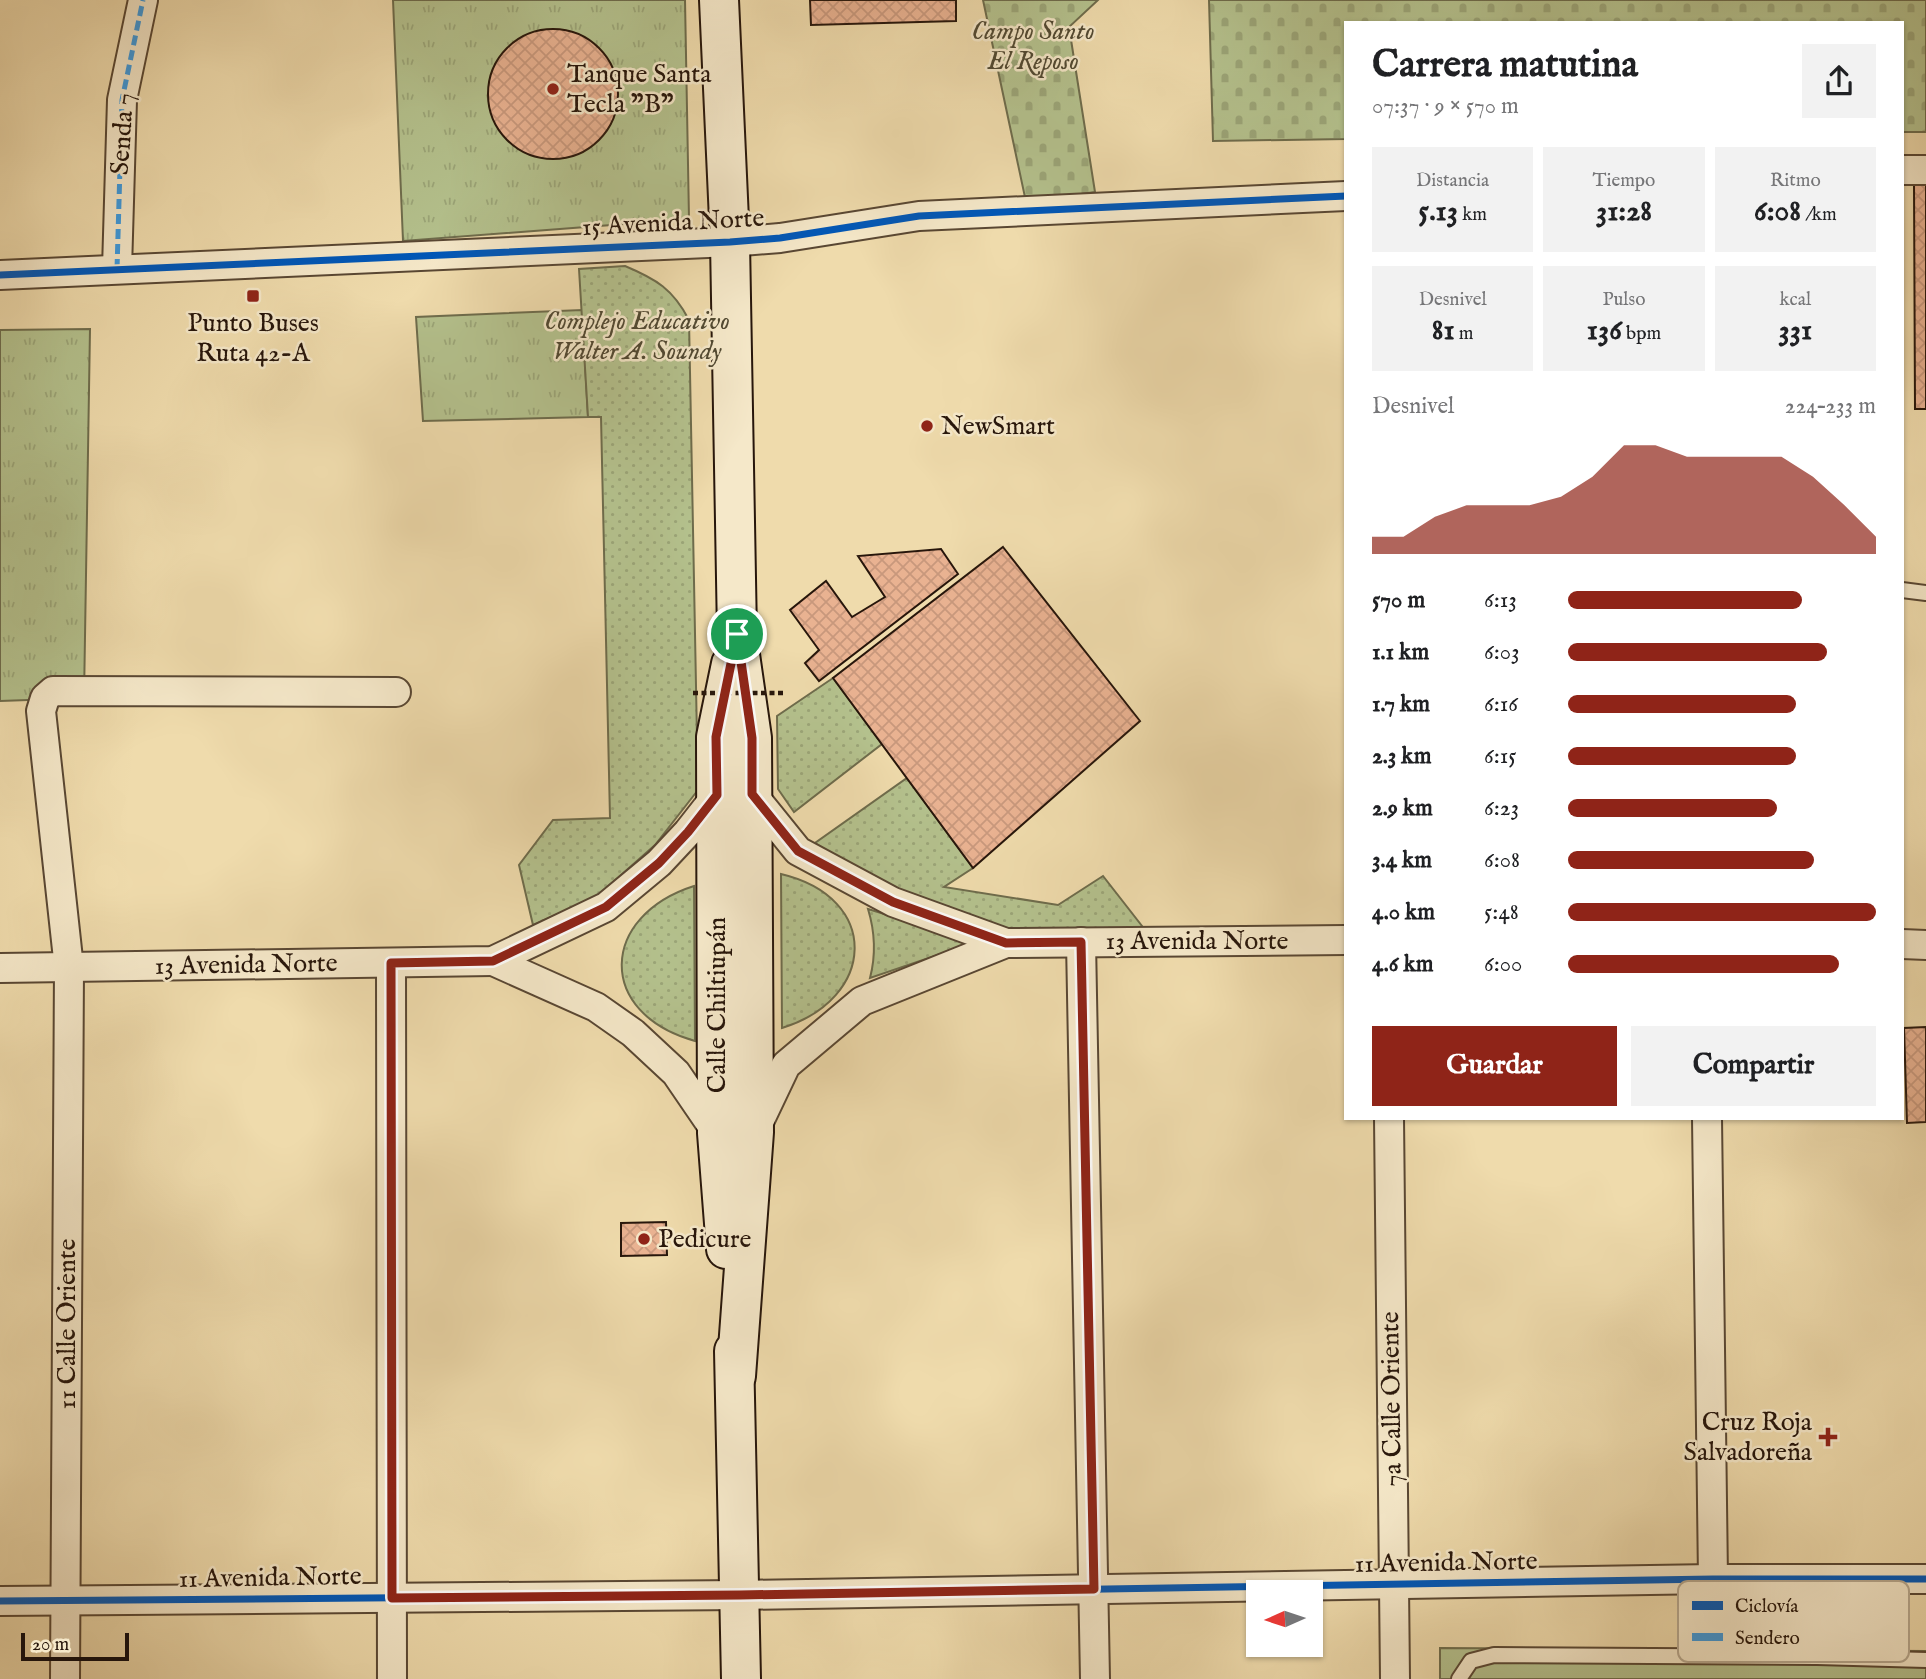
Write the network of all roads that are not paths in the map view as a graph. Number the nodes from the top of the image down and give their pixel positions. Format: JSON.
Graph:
{"nodes":[{"id":1,"x":143,"y":0,"type":"edge"},
{"id":2,"x":719,"y":0,"type":"edge"},
{"id":3,"x":1904,"y":170,"type":"edge"},
{"id":4,"x":1926,"y":170,"type":"edge"},
{"id":5,"x":1344,"y":196,"type":"edge"},
{"id":6,"x":730,"y":242,"type":"junction"},
{"id":7,"x":117,"y":269,"type":"junction"},
{"id":8,"x":0,"y":275,"type":"edge"},
{"id":9,"x":1904,"y":590,"type":"edge"},
{"id":10,"x":1926,"y":593,"type":"edge"},
{"id":11,"x":396,"y":692,"type":"dead end"},
{"id":12,"x":735,"y":795,"type":"junction"},
{"id":13,"x":1344,"y":940,"type":"edge"},
{"id":14,"x":1081,"y":942,"type":"junction"},
{"id":15,"x":1006,"y":943,"type":"junction"},
{"id":16,"x":1904,"y":944,"type":"edge"},
{"id":17,"x":1926,"y":945,"type":"edge"},
{"id":18,"x":493,"y":961,"type":"junction"},
{"id":19,"x":391,"y":963,"type":"junction"},
{"id":20,"x":0,"y":968,"type":"edge"},
{"id":21,"x":69,"y":968,"type":"junction"},
{"id":22,"x":1389,"y":1120,"type":"edge"},
{"id":23,"x":1707,"y":1120,"type":"edge"},
{"id":24,"x":735,"y":1132,"type":"junction"},
{"id":25,"x":1926,"y":1579,"type":"edge"},
{"id":26,"x":1713,"y":1580,"type":"junction"},
{"id":27,"x":1394,"y":1584,"type":"junction"},
{"id":28,"x":1094,"y":1589,"type":"junction"},
{"id":29,"x":740,"y":1595,"type":"junction"},
{"id":30,"x":392,"y":1598,"type":"junction"},
{"id":31,"x":0,"y":1601,"type":"edge"},
{"id":32,"x":66,"y":1601,"type":"junction"},
{"id":33,"x":1678,"y":1656,"type":"edge"},
{"id":34,"x":65,"y":1679,"type":"edge"},
{"id":35,"x":392,"y":1679,"type":"edge"},
{"id":36,"x":741,"y":1679,"type":"edge"},
{"id":37,"x":1095,"y":1679,"type":"edge"},
{"id":38,"x":1395,"y":1679,"type":"edge"},
{"id":39,"x":1459,"y":1679,"type":"edge"}],
"edges":[{"from":1,"to":7,"type":"street","name":"Senda 7"},
{"from":2,"to":6,"type":"main road","name":"Calle Chiltiupán"},
{"from":3,"to":4,"type":"street"},
{"from":5,"to":6,"type":"street","name":"15 Avenida Norte"},
{"from":6,"to":7,"type":"street","name":"15 Avenida Norte"},
{"from":6,"to":12,"type":"main road","name":"Calle Chiltiupán"},
{"from":7,"to":8,"type":"street","name":"15 Avenida Norte"},
{"from":9,"to":10,"type":"lane"},
{"from":11,"to":21,"type":"street","name":"11 Calle Oriente"},
{"from":12,"to":15,"type":"street","name":"13 Avenida Norte"},
{"from":12,"to":18,"type":"street","name":"13 Avenida Norte"},
{"from":12,"to":24,"type":"main road","name":"Calle Chiltiupán"},
{"from":13,"to":14,"type":"street","name":"13 Avenida Norte"},
{"from":14,"to":15,"type":"street","name":"13 Avenida Norte"},
{"from":14,"to":28,"type":"street"},
{"from":15,"to":24,"type":"street","name":"13 Avenida Norte"},
{"from":16,"to":17,"type":"street"},
{"from":18,"to":19,"type":"street","name":"13 Avenida Norte"},
{"from":18,"to":24,"type":"street","name":"13 Avenida Norte"},
{"from":19,"to":21,"type":"street","name":"13 Avenida Norte"},
{"from":19,"to":30,"type":"street"},
{"from":20,"to":21,"type":"street","name":"13 Avenida Norte"},
{"from":21,"to":32,"type":"street","name":"11 Calle Oriente"},
{"from":22,"to":27,"type":"street","name":"7a Calle Oriente"},
{"from":23,"to":26,"type":"street"},
{"from":24,"to":29,"type":"main road","name":"Calle Chiltiupán"},
{"from":25,"to":26,"type":"street","name":"11 Avenida Norte"},
{"from":26,"to":27,"type":"street","name":"11 Avenida Norte"},
{"from":27,"to":28,"type":"street","name":"11 Avenida Norte"},
{"from":27,"to":38,"type":"street","name":"7a Calle Oriente"},
{"from":28,"to":29,"type":"street","name":"11 Avenida Norte"},
{"from":28,"to":37,"type":"street"},
{"from":29,"to":30,"type":"street","name":"11 Avenida Norte"},
{"from":29,"to":36,"type":"main road","name":"Calle Chiltiupán"},
{"from":30,"to":32,"type":"street","name":"11 Avenida Norte"},
{"from":30,"to":35,"type":"street"},
{"from":31,"to":32,"type":"street","name":"11 Avenida Norte"},
{"from":32,"to":34,"type":"street","name":"11 Calle Oriente"},
{"from":33,"to":39,"type":"lane"}]}
